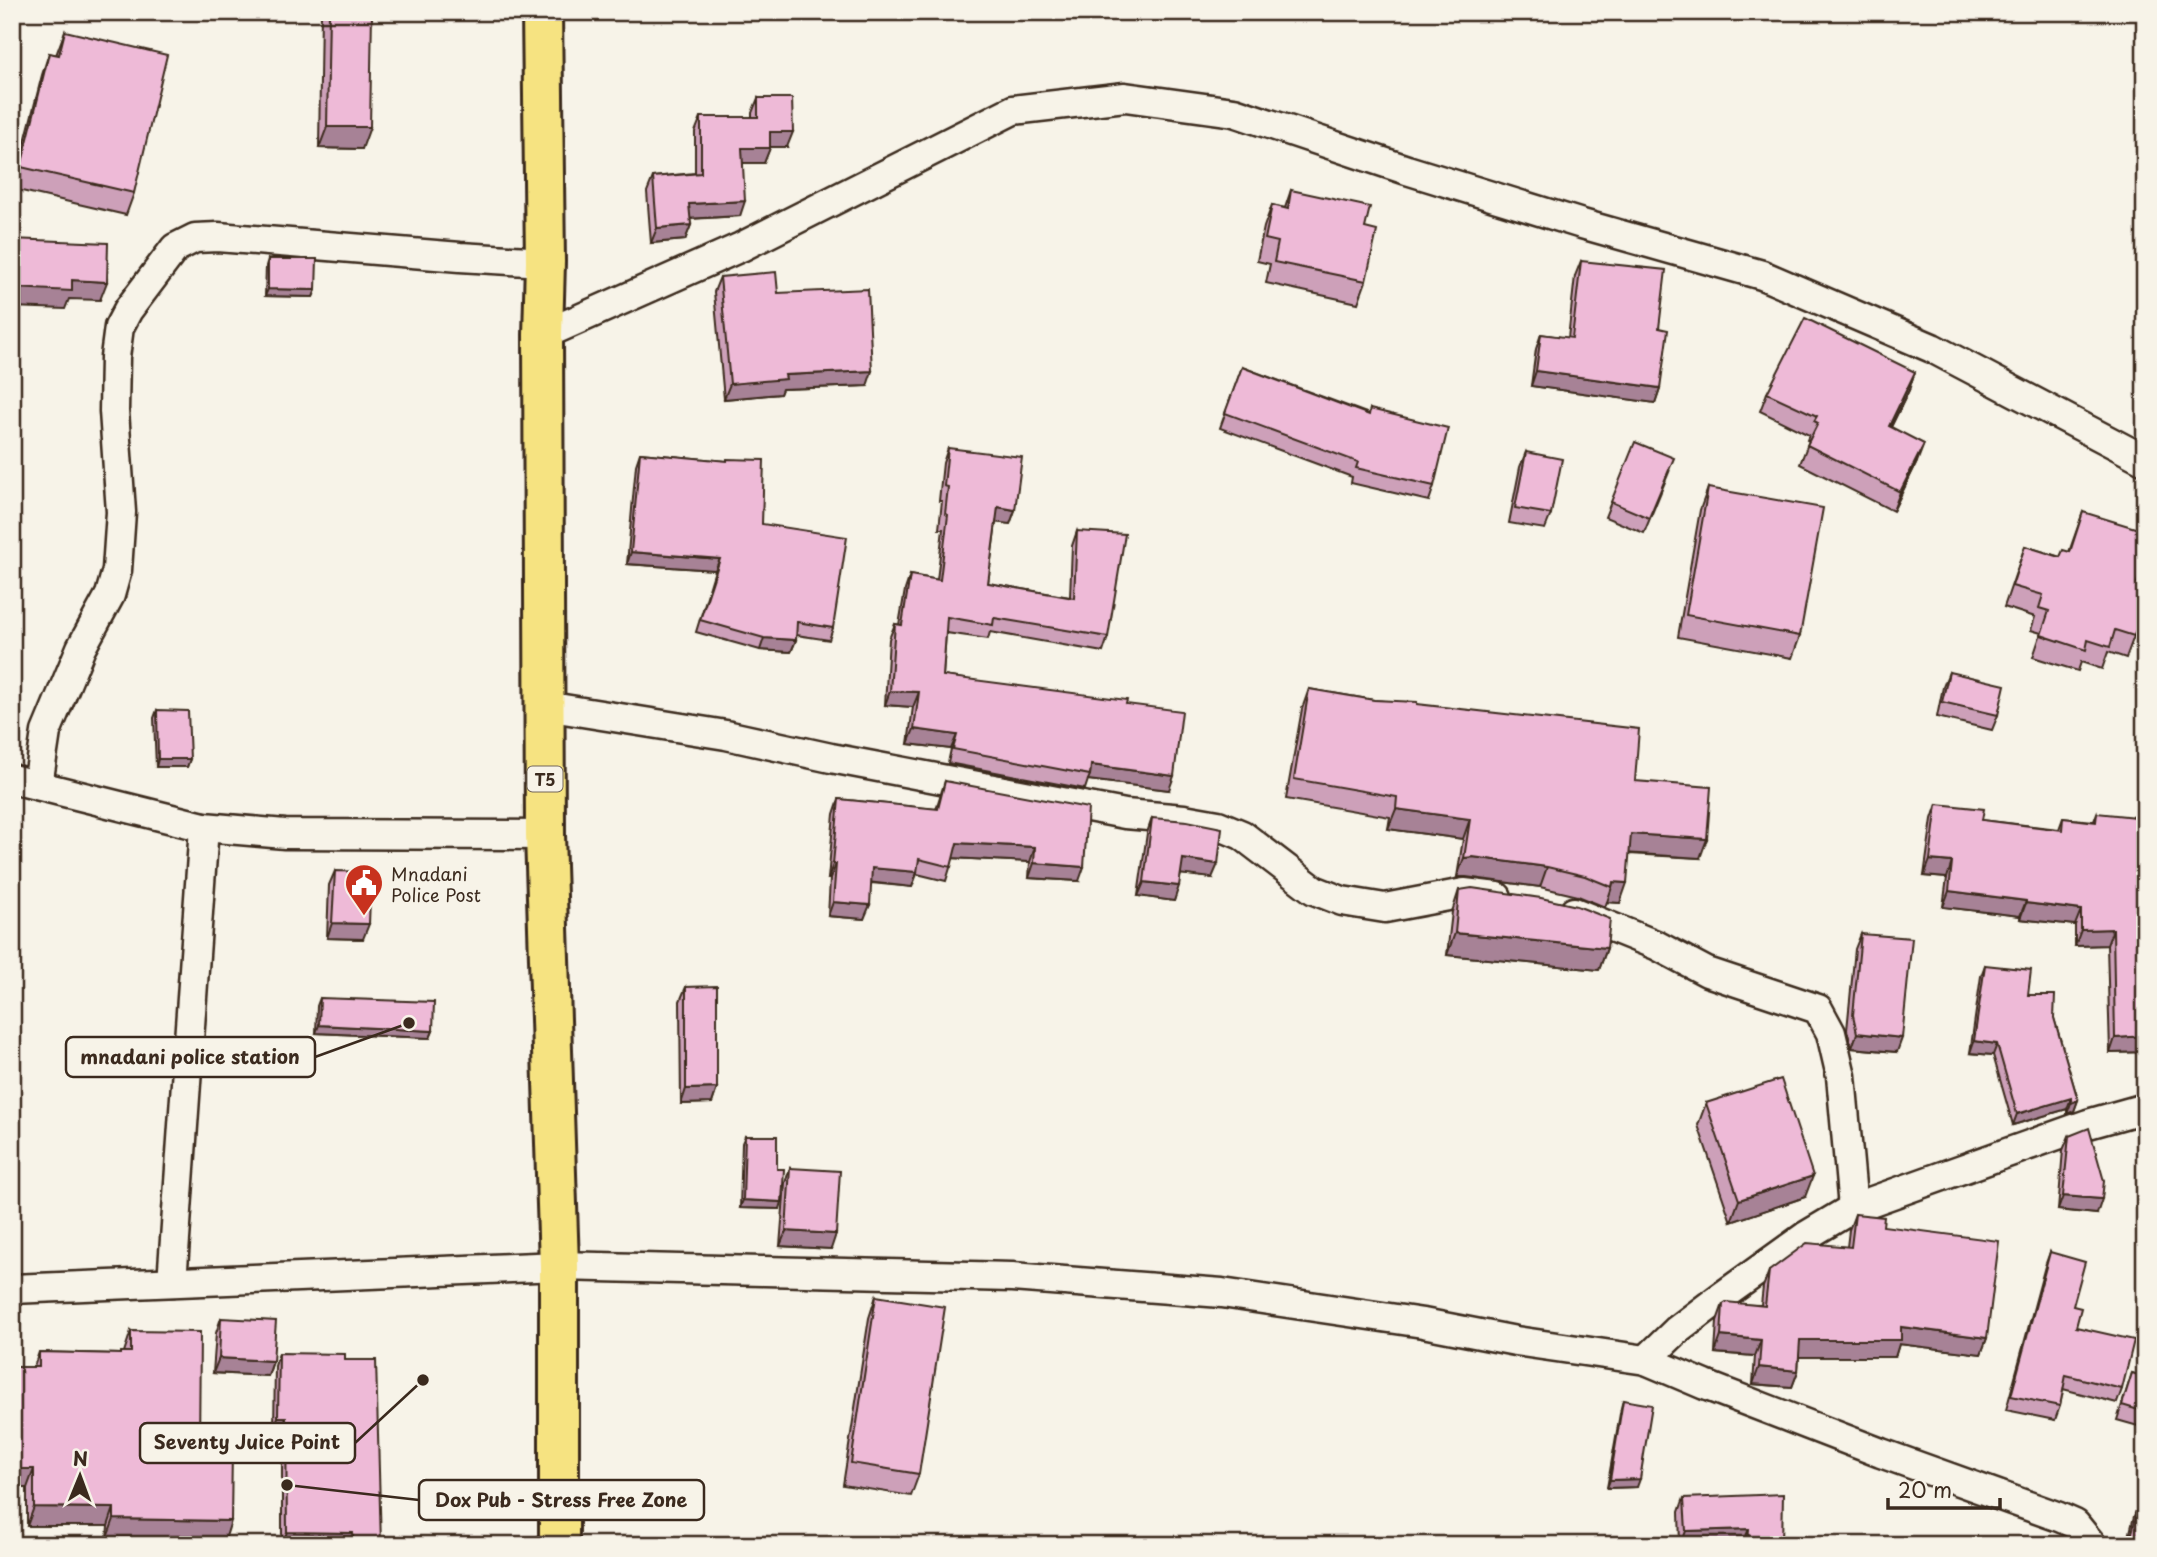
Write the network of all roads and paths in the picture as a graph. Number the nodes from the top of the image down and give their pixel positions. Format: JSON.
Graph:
{"nodes":[{"id":1,"x":542,"y":12,"type":"edge"},
{"id":2,"x":545,"y":262,"type":"junction"},
{"id":3,"x":543,"y":335,"type":"junction"},
{"id":4,"x":2145,"y":460,"type":"edge"},
{"id":5,"x":545,"y":706,"type":"junction"},
{"id":6,"x":25,"y":782,"type":"edge"},
{"id":7,"x":204,"y":827,"type":"junction"},
{"id":8,"x":545,"y":835,"type":"junction"},
{"id":9,"x":2145,"y":1108,"type":"edge"},
{"id":10,"x":1853,"y":1208,"type":"junction"},
{"id":11,"x":559,"y":1266,"type":"junction"},
{"id":12,"x":172,"y":1282,"type":"junction"},
{"id":13,"x":12,"y":1289,"type":"edge"},
{"id":14,"x":1646,"y":1360,"type":"junction"},
{"id":15,"x":559,"y":1545,"type":"edge"},
{"id":16,"x":2092,"y":1545,"type":"edge"}],
"edges":[{"from":1,"to":2,"type":"highway","number":"T5"},
{"from":2,"to":3,"type":"highway","number":"T5"},
{"from":2,"to":6,"type":"street"},
{"from":3,"to":4,"type":"street"},
{"from":3,"to":5,"type":"highway","number":"T5"},
{"from":5,"to":8,"type":"highway","number":"T5"},
{"from":5,"to":10,"type":"street"},
{"from":6,"to":7,"type":"street"},
{"from":7,"to":8,"type":"street"},
{"from":7,"to":12,"type":"street"},
{"from":8,"to":11,"type":"highway","number":"T5"},
{"from":9,"to":10,"type":"street"},
{"from":10,"to":14,"type":"street"},
{"from":11,"to":12,"type":"street"},
{"from":11,"to":14,"type":"street"},
{"from":11,"to":15,"type":"highway","number":"T5"},
{"from":12,"to":13,"type":"street"},
{"from":14,"to":16,"type":"street"}]}
